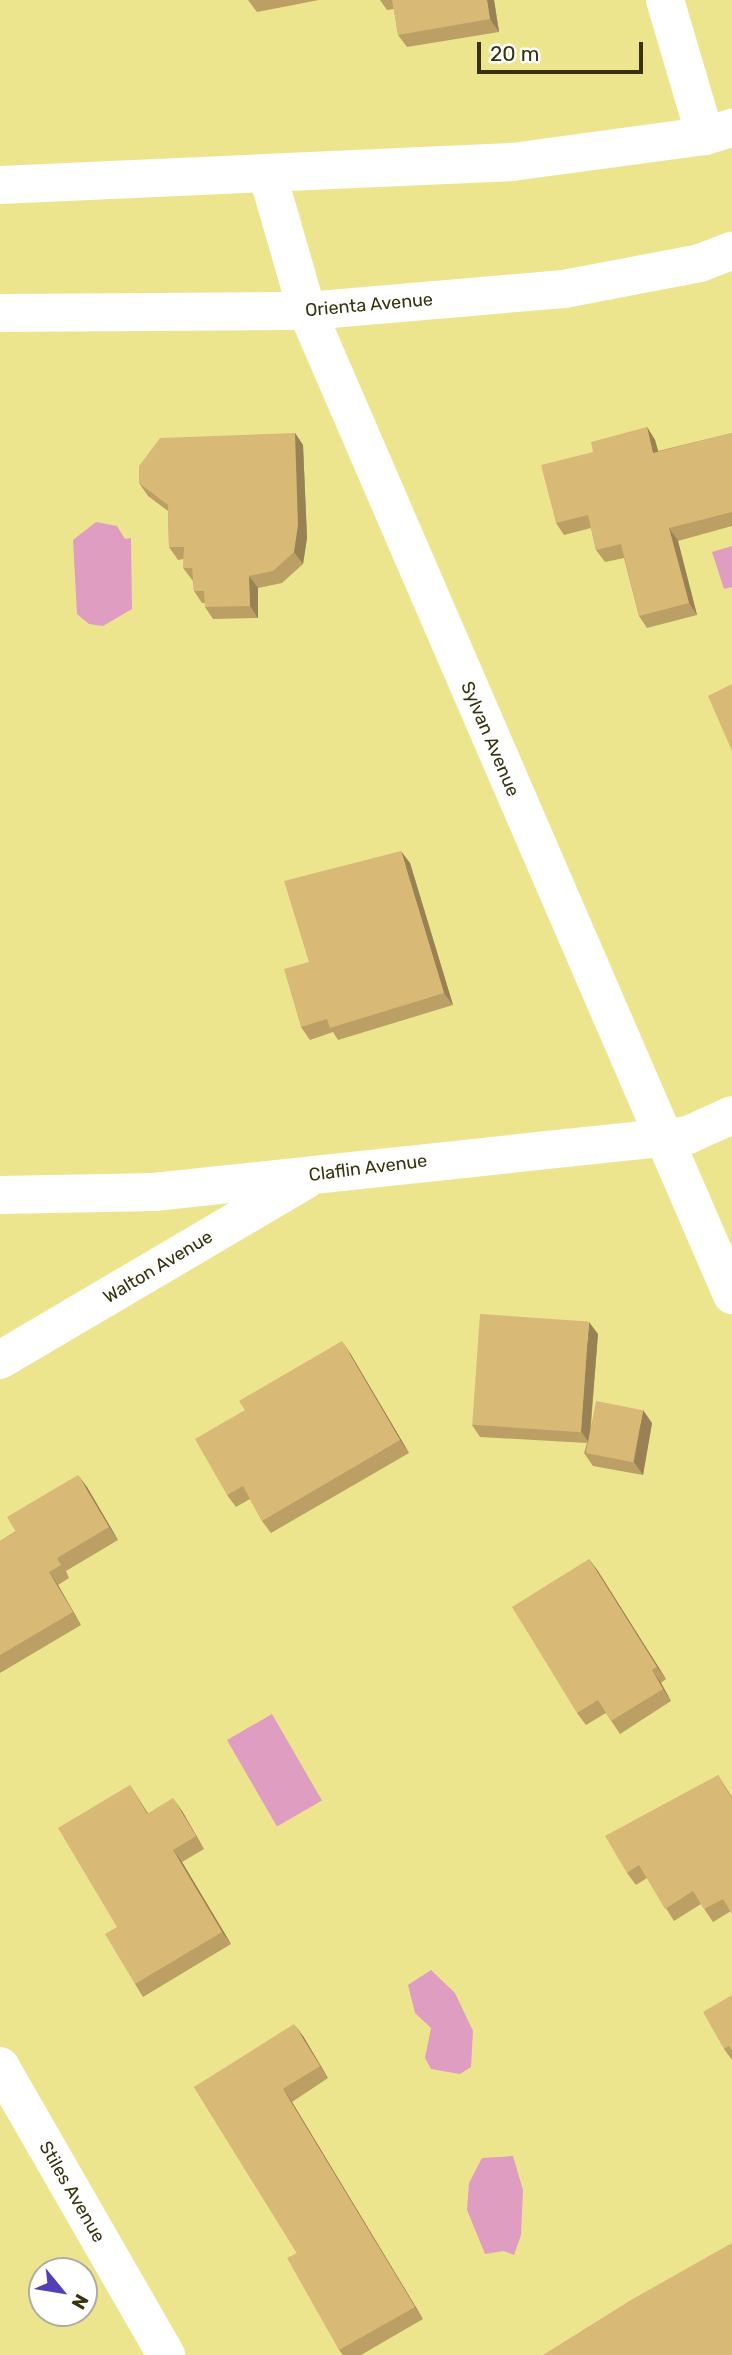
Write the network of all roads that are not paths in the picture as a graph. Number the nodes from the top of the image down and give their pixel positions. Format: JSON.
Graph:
{"nodes":[{"id":1,"x":666,"y":0,"type":"edge"},
{"id":2,"x":719,"y":132,"type":"edge"},
{"id":3,"x":268,"y":176,"type":"junction"},
{"id":4,"x":0,"y":185,"type":"edge"},
{"id":5,"x":732,"y":251,"type":"edge"},
{"id":6,"x":307,"y":311,"type":"junction"},
{"id":7,"x":0,"y":313,"type":"edge"},
{"id":8,"x":732,"y":1115,"type":"edge"},
{"id":9,"x":659,"y":1134,"type":"junction"},
{"id":10,"x":316,"y":1174,"type":"junction"},
{"id":11,"x":0,"y":1195,"type":"edge"},
{"id":12,"x":732,"y":1295,"type":"edge"},
{"id":13,"x":0,"y":1360,"type":"edge"},
{"id":14,"x":0,"y":2066,"type":"edge"},
{"id":15,"x":166,"y":2355,"type":"edge"}],
"edges":[{"from":1,"to":2,"type":"street"},
{"from":2,"to":3,"type":"street"},
{"from":3,"to":4,"type":"street"},
{"from":3,"to":6,"type":"street","name":"Sylvan Avenue"},
{"from":5,"to":6,"type":"street","name":"Orienta Avenue"},
{"from":6,"to":7,"type":"street","name":"Orienta Avenue"},
{"from":6,"to":9,"type":"street","name":"Sylvan Avenue"},
{"from":8,"to":9,"type":"street","name":"Claflin Avenue"},
{"from":9,"to":10,"type":"street","name":"Claflin Avenue"},
{"from":9,"to":12,"type":"street","name":"Sylvan Avenue"},
{"from":10,"to":11,"type":"street","name":"Claflin Avenue"},
{"from":10,"to":13,"type":"street","name":"Walton Avenue"},
{"from":14,"to":15,"type":"street","name":"Stiles Avenue"}]}
